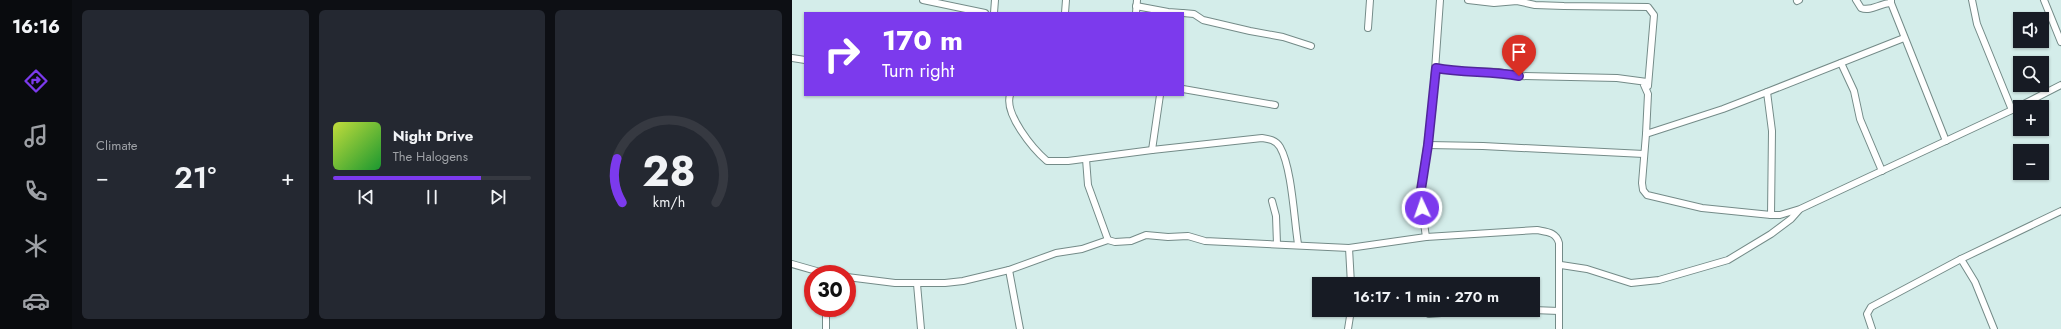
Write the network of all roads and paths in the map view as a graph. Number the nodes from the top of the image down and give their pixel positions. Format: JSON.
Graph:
{"nodes":[{"id":1,"x":923,"y":0,"type":"edge"},
{"id":2,"x":995,"y":0,"type":"edge"},
{"id":3,"x":1066,"y":0,"type":"edge"},
{"id":4,"x":1370,"y":0,"type":"edge"},
{"id":5,"x":1440,"y":0,"type":"edge"},
{"id":6,"x":1468,"y":0,"type":"edge"},
{"id":7,"x":1516,"y":0,"type":"edge"},
{"id":8,"x":1856,"y":0,"type":"edge"},
{"id":9,"x":1973,"y":0,"type":"edge"},
{"id":10,"x":2044,"y":0,"type":"edge"},
{"id":11,"x":1891,"y":2,"type":"edge"},
{"id":12,"x":1137,"y":3,"type":"edge"},
{"id":13,"x":980,"y":12,"type":"edge"},
{"id":14,"x":994,"y":12,"type":"edge"},
{"id":15,"x":1065,"y":12,"type":"edge"},
{"id":16,"x":1168,"y":12,"type":"edge"},
{"id":17,"x":1184,"y":13,"type":"edge"},
{"id":18,"x":1368,"y":28,"type":"dead end"},
{"id":19,"x":1904,"y":38,"type":"junction"},
{"id":20,"x":2061,"y":42,"type":"edge"},
{"id":21,"x":1311,"y":46,"type":"dead end"},
{"id":22,"x":792,"y":58,"type":"edge"},
{"id":23,"x":804,"y":60,"type":"edge"},
{"id":24,"x":1841,"y":63,"type":"junction"},
{"id":25,"x":1436,"y":68,"type":"junction"},
{"id":26,"x":2061,"y":85,"type":"edge"},
{"id":27,"x":1184,"y":88,"type":"edge"},
{"id":28,"x":1647,"y":90,"type":"junction"},
{"id":29,"x":1767,"y":92,"type":"junction"},
{"id":30,"x":1010,"y":96,"type":"edge"},
{"id":31,"x":1160,"y":96,"type":"edge"},
{"id":32,"x":1275,"y":105,"type":"dead end"},
{"id":33,"x":2012,"y":110,"type":"junction"},
{"id":34,"x":1646,"y":134,"type":"junction"},
{"id":35,"x":1946,"y":141,"type":"junction"},
{"id":36,"x":1428,"y":145,"type":"junction"},
{"id":37,"x":1152,"y":150,"type":"junction"},
{"id":38,"x":1644,"y":154,"type":"junction"},
{"id":39,"x":1086,"y":159,"type":"junction"},
{"id":40,"x":1882,"y":171,"type":"junction"},
{"id":41,"x":1272,"y":201,"type":"dead end"},
{"id":42,"x":1800,"y":209,"type":"junction"},
{"id":43,"x":2061,"y":211,"type":"edge"},
{"id":44,"x":1771,"y":215,"type":"junction"},
{"id":45,"x":1426,"y":237,"type":"junction"},
{"id":46,"x":1108,"y":240,"type":"junction"},
{"id":47,"x":1277,"y":244,"type":"junction"},
{"id":48,"x":1298,"y":244,"type":"junction"},
{"id":49,"x":1349,"y":248,"type":"junction"},
{"id":50,"x":1961,"y":259,"type":"junction"},
{"id":51,"x":792,"y":264,"type":"edge"},
{"id":52,"x":1560,"y":265,"type":"junction"},
{"id":53,"x":804,"y":268,"type":"edge"},
{"id":54,"x":1010,"y":270,"type":"junction"},
{"id":55,"x":1351,"y":277,"type":"edge"},
{"id":56,"x":856,"y":278,"type":"edge"},
{"id":57,"x":917,"y":284,"type":"junction"},
{"id":58,"x":1540,"y":310,"type":"edge"},
{"id":59,"x":1560,"y":311,"type":"junction"},
{"id":60,"x":826,"y":317,"type":"edge"},
{"id":61,"x":1350,"y":317,"type":"edge"},
{"id":62,"x":826,"y":329,"type":"edge"},
{"id":63,"x":921,"y":329,"type":"edge"},
{"id":64,"x":1020,"y":329,"type":"edge"},
{"id":65,"x":1348,"y":329,"type":"edge"},
{"id":66,"x":1559,"y":329,"type":"edge"},
{"id":67,"x":1872,"y":329,"type":"edge"},
{"id":68,"x":1994,"y":329,"type":"edge"}],
"edges":[{"from":1,"to":13,"type":"street"},
{"from":2,"to":14,"type":"street"},
{"from":3,"to":15,"type":"street"},
{"from":4,"to":18,"type":"street"},
{"from":5,"to":25,"type":"street"},
{"from":6,"to":7,"type":"street"},
{"from":7,"to":28,"type":"street"},
{"from":8,"to":11,"type":"street"},
{"from":9,"to":33,"type":"street"},
{"from":10,"to":20,"type":"street"},
{"from":11,"to":19,"type":"street"},
{"from":12,"to":16,"type":"street"},
{"from":17,"to":21,"type":"street"},
{"from":19,"to":24,"type":"street"},
{"from":19,"to":35,"type":"street"},
{"from":22,"to":23,"type":"street"},
{"from":24,"to":29,"type":"street"},
{"from":24,"to":40,"type":"street"},
{"from":25,"to":28,"type":"street"},
{"from":25,"to":36,"type":"street"},
{"from":26,"to":33,"type":"street"},
{"from":27,"to":32,"type":"street"},
{"from":28,"to":34,"type":"street"},
{"from":29,"to":34,"type":"street"},
{"from":29,"to":44,"type":"street"},
{"from":30,"to":39,"type":"street"},
{"from":31,"to":37,"type":"street"},
{"from":33,"to":35,"type":"street"},
{"from":34,"to":38,"type":"street"},
{"from":35,"to":40,"type":"street"},
{"from":36,"to":38,"type":"street"},
{"from":36,"to":45,"type":"street"},
{"from":37,"to":39,"type":"street"},
{"from":37,"to":48,"type":"street"},
{"from":38,"to":44,"type":"street"},
{"from":39,"to":46,"type":"street"},
{"from":40,"to":42,"type":"street"},
{"from":41,"to":47,"type":"street"},
{"from":42,"to":44,"type":"street"},
{"from":42,"to":52,"type":"street"},
{"from":43,"to":50,"type":"street"},
{"from":45,"to":49,"type":"street"},
{"from":45,"to":52,"type":"street"},
{"from":46,"to":47,"type":"street"},
{"from":46,"to":54,"type":"street"},
{"from":47,"to":48,"type":"street"},
{"from":48,"to":49,"type":"street"},
{"from":49,"to":55,"type":"street"},
{"from":50,"to":67,"type":"street"},
{"from":50,"to":68,"type":"street"},
{"from":51,"to":53,"type":"street"},
{"from":52,"to":59,"type":"street"},
{"from":54,"to":57,"type":"street"},
{"from":54,"to":64,"type":"street"},
{"from":56,"to":57,"type":"street"},
{"from":57,"to":63,"type":"street"},
{"from":58,"to":59,"type":"street"},
{"from":59,"to":66,"type":"street"},
{"from":60,"to":62,"type":"street"},
{"from":61,"to":65,"type":"street"}]}
